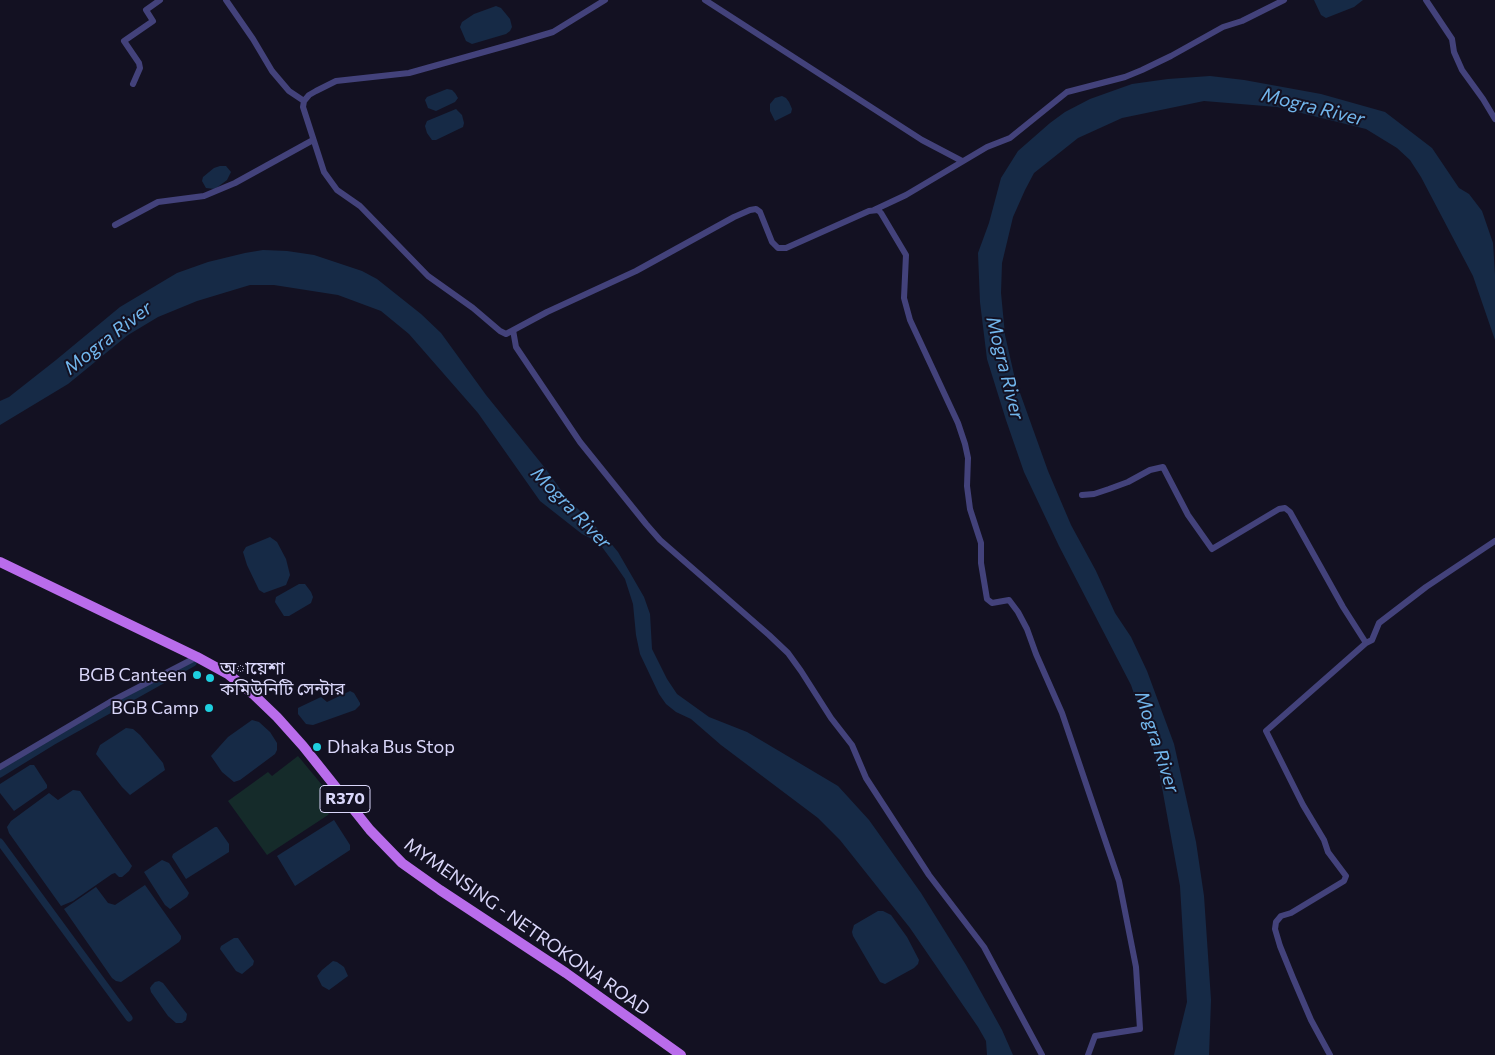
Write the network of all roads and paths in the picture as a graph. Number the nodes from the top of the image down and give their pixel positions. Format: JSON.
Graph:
{"nodes":[{"id":1,"x":160,"y":0,"type":"edge"},
{"id":2,"x":226,"y":0,"type":"edge"},
{"id":3,"x":605,"y":0,"type":"edge"},
{"id":4,"x":705,"y":0,"type":"edge"},
{"id":5,"x":1284,"y":0,"type":"edge"},
{"id":6,"x":1426,"y":0,"type":"edge"},
{"id":7,"x":132,"y":84,"type":"dead end"},
{"id":8,"x":304,"y":101,"type":"junction"},
{"id":9,"x":1495,"y":119,"type":"edge"},
{"id":10,"x":313,"y":140,"type":"junction"},
{"id":11,"x":962,"y":161,"type":"junction"},
{"id":12,"x":874,"y":210,"type":"junction"},
{"id":13,"x":115,"y":225,"type":"dead end"},
{"id":14,"x":514,"y":330,"type":"junction"},
{"id":15,"x":1082,"y":495,"type":"dead end"},
{"id":16,"x":1495,"y":541,"type":"edge"},
{"id":17,"x":0,"y":562,"type":"edge"},
{"id":18,"x":1366,"y":643,"type":"junction"},
{"id":19,"x":197,"y":657,"type":"junction"},
{"id":20,"x":0,"y":767,"type":"edge"},
{"id":21,"x":681,"y":1055,"type":"edge"},
{"id":22,"x":1042,"y":1055,"type":"edge"},
{"id":23,"x":1088,"y":1055,"type":"edge"},
{"id":24,"x":1330,"y":1055,"type":"edge"}],
"edges":[{"from":1,"to":7,"type":"street"},
{"from":2,"to":8,"type":"street"},
{"from":3,"to":8,"type":"street"},
{"from":4,"to":11,"type":"street"},
{"from":5,"to":11,"type":"street"},
{"from":6,"to":9,"type":"street"},
{"from":8,"to":10,"type":"street"},
{"from":10,"to":13,"type":"street"},
{"from":10,"to":14,"type":"street"},
{"from":11,"to":12,"type":"street"},
{"from":12,"to":14,"type":"street"},
{"from":12,"to":23,"type":"street"},
{"from":14,"to":22,"type":"street"},
{"from":15,"to":18,"type":"street"},
{"from":16,"to":18,"type":"street"},
{"from":17,"to":19,"type":"main road","name":"MYMENSING - NETROKONA ROAD","number":"R370"},
{"from":18,"to":24,"type":"street"},
{"from":19,"to":20,"type":"street"},
{"from":19,"to":21,"type":"main road","name":"MYMENSING - NETROKONA ROAD","number":"R370"}]}
